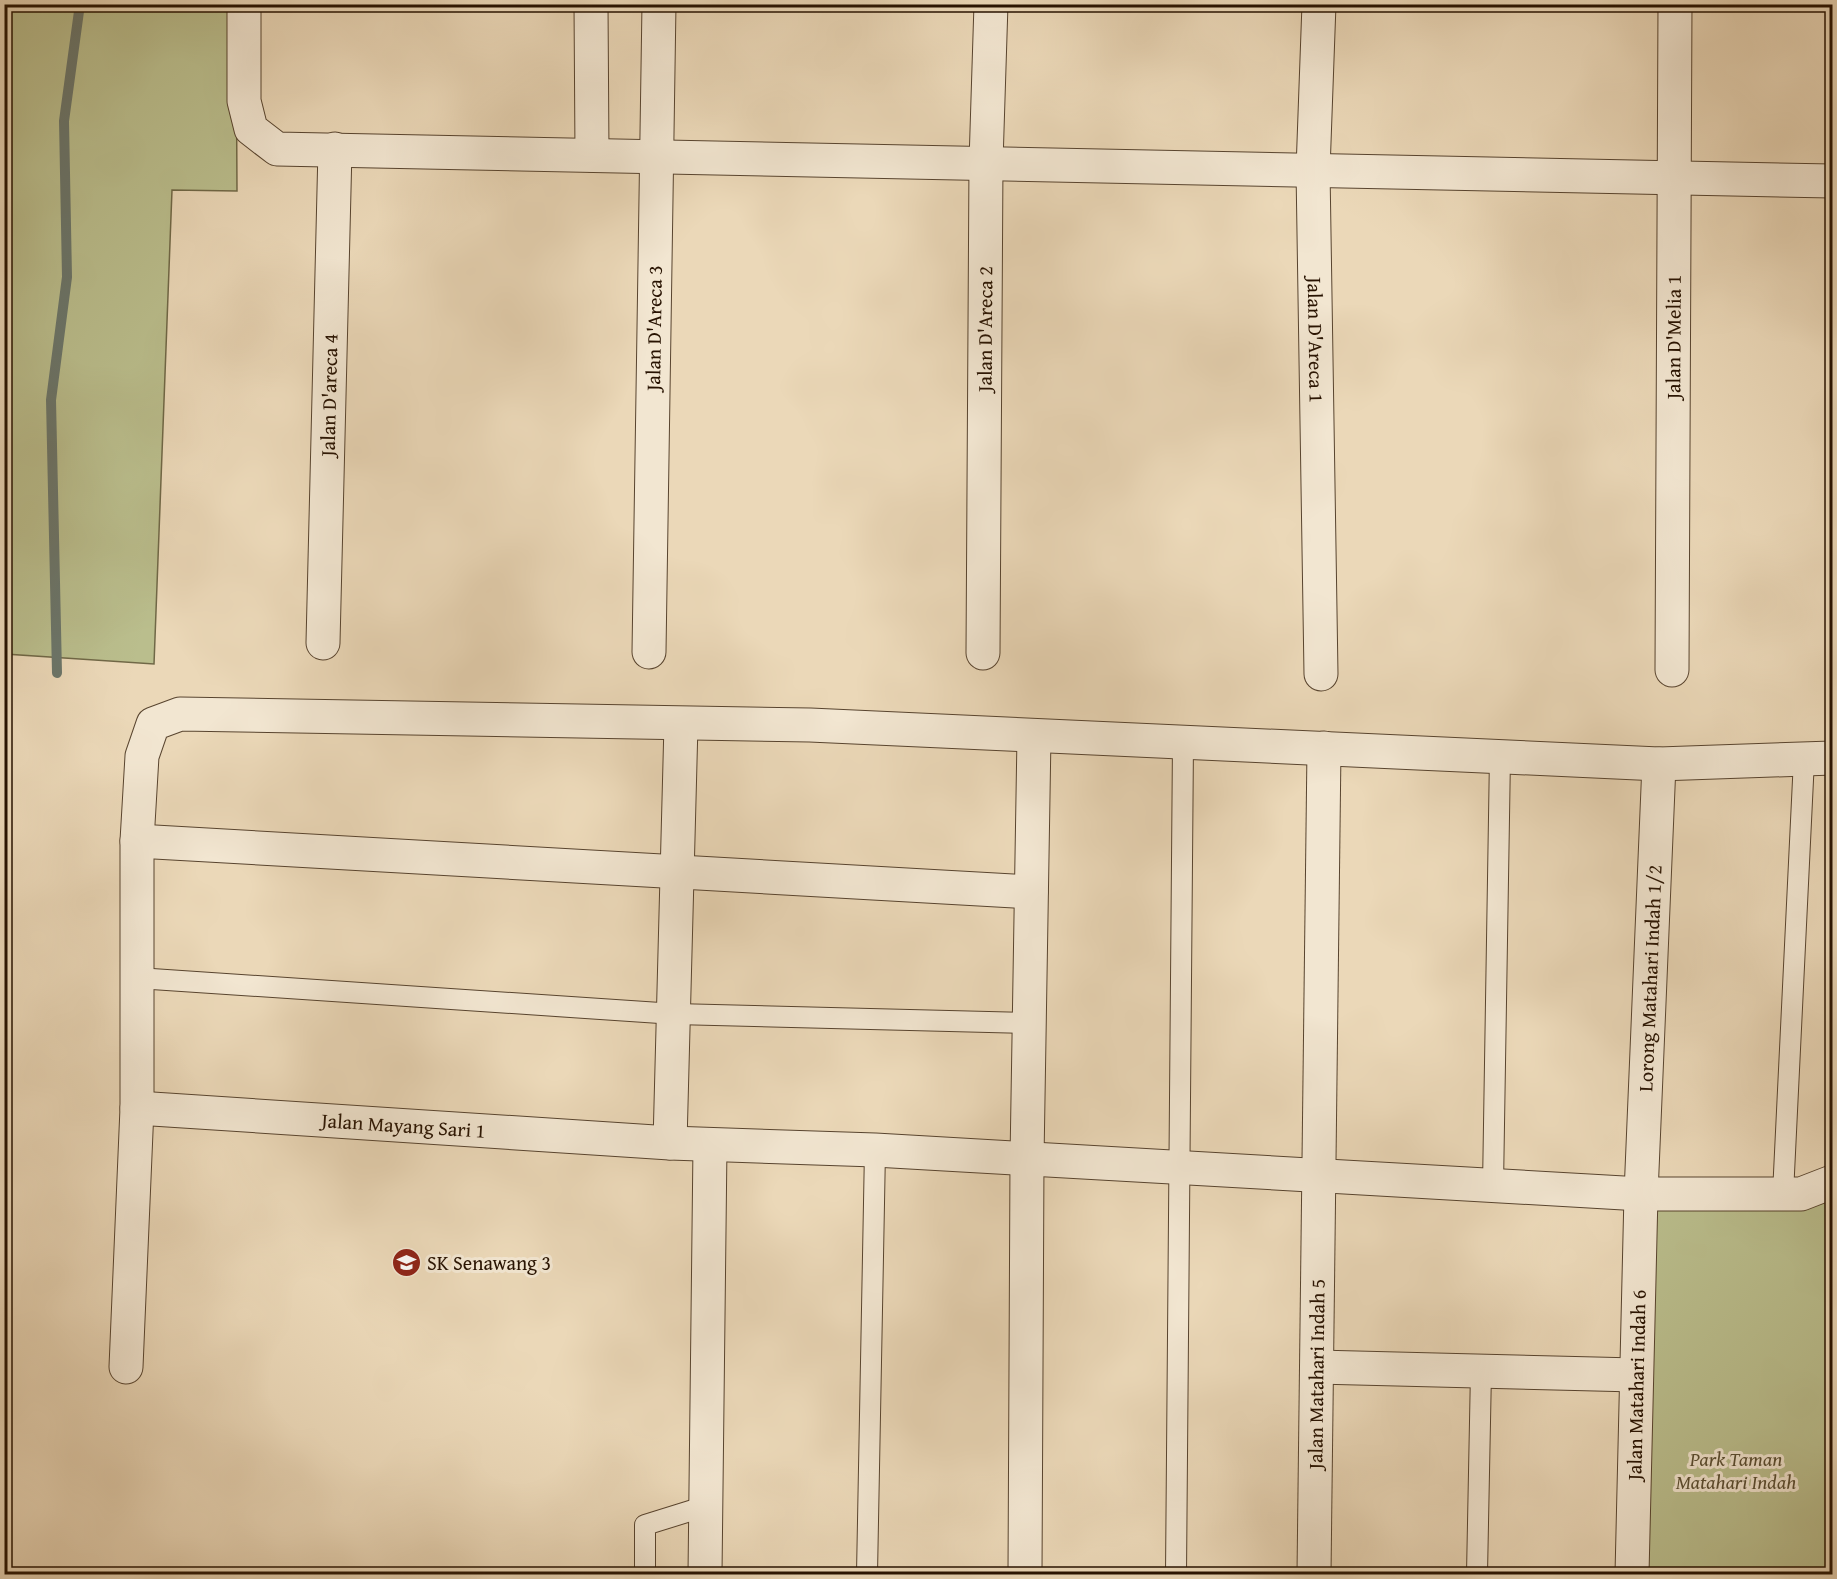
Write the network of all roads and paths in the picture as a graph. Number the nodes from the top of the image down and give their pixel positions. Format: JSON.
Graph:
{"nodes":[{"id":1,"x":244,"y":4,"type":"edge"},
{"id":2,"x":591,"y":4,"type":"edge"},
{"id":3,"x":659,"y":4,"type":"edge"},
{"id":4,"x":991,"y":4,"type":"edge"},
{"id":5,"x":1318,"y":4,"type":"edge"},
{"id":6,"x":1675,"y":4,"type":"edge"},
{"id":7,"x":335,"y":149,"type":"junction"},
{"id":8,"x":592,"y":154,"type":"junction"},
{"id":9,"x":657,"y":156,"type":"junction"},
{"id":10,"x":986,"y":162,"type":"junction"},
{"id":11,"x":1313,"y":170,"type":"junction"},
{"id":12,"x":1674,"y":178,"type":"junction"},
{"id":13,"x":1833,"y":181,"type":"edge"},
{"id":14,"x":323,"y":643,"type":"dead end"},
{"id":15,"x":649,"y":652,"type":"dead end"},
{"id":16,"x":983,"y":653,"type":"dead end"},
{"id":17,"x":1672,"y":670,"type":"dead end"},
{"id":18,"x":1322,"y":674,"type":"dead end"},
{"id":19,"x":681,"y":724,"type":"junction"},
{"id":20,"x":1034,"y":736,"type":"junction"},
{"id":21,"x":1183,"y":742,"type":"junction"},
{"id":22,"x":1324,"y":748,"type":"junction"},
{"id":23,"x":1500,"y":756,"type":"junction"},
{"id":24,"x":1818,"y":758,"type":"edge"},
{"id":25,"x":1659,"y":764,"type":"junction"},
{"id":26,"x":137,"y":841,"type":"junction"},
{"id":27,"x":677,"y":871,"type":"junction"},
{"id":28,"x":1031,"y":892,"type":"junction"},
{"id":29,"x":137,"y":978,"type":"junction"},
{"id":30,"x":675,"y":1014,"type":"junction"},
{"id":31,"x":1029,"y":1023,"type":"junction"},
{"id":32,"x":137,"y":1108,"type":"junction"},
{"id":33,"x":670,"y":1143,"type":"junction"},
{"id":34,"x":710,"y":1145,"type":"junction"},
{"id":35,"x":875,"y":1150,"type":"junction"},
{"id":36,"x":1027,"y":1159,"type":"junction"},
{"id":37,"x":1180,"y":1167,"type":"junction"},
{"id":38,"x":1319,"y":1175,"type":"junction"},
{"id":39,"x":1833,"y":1182,"type":"edge"},
{"id":40,"x":1493,"y":1186,"type":"junction"},
{"id":41,"x":1641,"y":1194,"type":"junction"},
{"id":42,"x":1783,"y":1194,"type":"junction"},
{"id":43,"x":126,"y":1367,"type":"dead end"},
{"id":44,"x":1317,"y":1367,"type":"junction"},
{"id":45,"x":1481,"y":1371,"type":"junction"},
{"id":46,"x":1636,"y":1376,"type":"junction"},
{"id":47,"x":706,"y":1506,"type":"junction"},
{"id":48,"x":645,"y":1575,"type":"edge"},
{"id":49,"x":705,"y":1575,"type":"edge"},
{"id":50,"x":867,"y":1575,"type":"edge"},
{"id":51,"x":1025,"y":1575,"type":"edge"},
{"id":52,"x":1176,"y":1575,"type":"edge"},
{"id":53,"x":1314,"y":1575,"type":"edge"},
{"id":54,"x":1477,"y":1575,"type":"edge"},
{"id":55,"x":1632,"y":1575,"type":"edge"}],
"edges":[{"from":1,"to":7,"type":"street"},
{"from":2,"to":8,"type":"street"},
{"from":3,"to":9,"type":"street","name":"Jalan D'Areca 3"},
{"from":4,"to":10,"type":"street","name":"Jalan D'Areca 2"},
{"from":5,"to":11,"type":"street","name":"Jalan D'Areca 1"},
{"from":6,"to":12,"type":"street","name":"Jalan D'Melia 1"},
{"from":7,"to":8,"type":"street"},
{"from":7,"to":14,"type":"street","name":"Jalan D'areca 4"},
{"from":8,"to":9,"type":"street"},
{"from":9,"to":10,"type":"street"},
{"from":9,"to":15,"type":"street","name":"Jalan D'Areca 3"},
{"from":10,"to":11,"type":"street"},
{"from":10,"to":16,"type":"street","name":"Jalan D'Areca 2"},
{"from":11,"to":12,"type":"street"},
{"from":11,"to":18,"type":"street","name":"Jalan D'Areca 1"},
{"from":12,"to":13,"type":"street"},
{"from":12,"to":17,"type":"street","name":"Jalan D'Melia 1"},
{"from":19,"to":20,"type":"street"},
{"from":19,"to":26,"type":"street"},
{"from":19,"to":27,"type":"street"},
{"from":20,"to":21,"type":"street"},
{"from":20,"to":28,"type":"street"},
{"from":21,"to":22,"type":"street"},
{"from":21,"to":37,"type":"lane"},
{"from":22,"to":23,"type":"street"},
{"from":22,"to":38,"type":"street","name":"Jalan Matahari Indah 5"},
{"from":23,"to":25,"type":"street"},
{"from":23,"to":40,"type":"lane"},
{"from":24,"to":25,"type":"street"},
{"from":24,"to":42,"type":"lane"},
{"from":25,"to":41,"type":"street","name":"Lorong Matahari Indah 1/2"},
{"from":26,"to":27,"type":"street"},
{"from":26,"to":29,"type":"street"},
{"from":27,"to":28,"type":"street"},
{"from":27,"to":30,"type":"street"},
{"from":28,"to":31,"type":"street"},
{"from":29,"to":30,"type":"lane"},
{"from":29,"to":32,"type":"street"},
{"from":30,"to":31,"type":"lane"},
{"from":30,"to":33,"type":"street"},
{"from":31,"to":36,"type":"street"},
{"from":32,"to":33,"type":"street","name":"Jalan Mayang Sari 1"},
{"from":32,"to":43,"type":"street"},
{"from":33,"to":34,"type":"street","name":"Jalan Mayang Sari 1"},
{"from":34,"to":35,"type":"street","name":"Jalan Mayang Sari 1"},
{"from":34,"to":47,"type":"street"},
{"from":35,"to":36,"type":"street","name":"Jalan Mayang Sari 1"},
{"from":35,"to":50,"type":"lane"},
{"from":36,"to":37,"type":"street","name":"Jalan Mayang Sari 1"},
{"from":36,"to":51,"type":"street"},
{"from":37,"to":38,"type":"street","name":"Jalan Mayang Sari 1"},
{"from":37,"to":52,"type":"lane"},
{"from":38,"to":40,"type":"street","name":"Jalan Mayang Sari 1"},
{"from":38,"to":44,"type":"street","name":"Jalan Matahari Indah 5"},
{"from":39,"to":42,"type":"street","name":"Jalan Mayang Sari 1"},
{"from":40,"to":41,"type":"street","name":"Jalan Mayang Sari 1"},
{"from":41,"to":42,"type":"street","name":"Jalan Mayang Sari 1"},
{"from":41,"to":46,"type":"street","name":"Jalan Matahari Indah 6"},
{"from":44,"to":45,"type":"street"},
{"from":44,"to":53,"type":"street","name":"Jalan Matahari Indah 5"},
{"from":45,"to":46,"type":"street"},
{"from":45,"to":54,"type":"lane"},
{"from":46,"to":55,"type":"street","name":"Jalan Matahari Indah 6"},
{"from":47,"to":48,"type":"lane"},
{"from":47,"to":49,"type":"street"}]}
